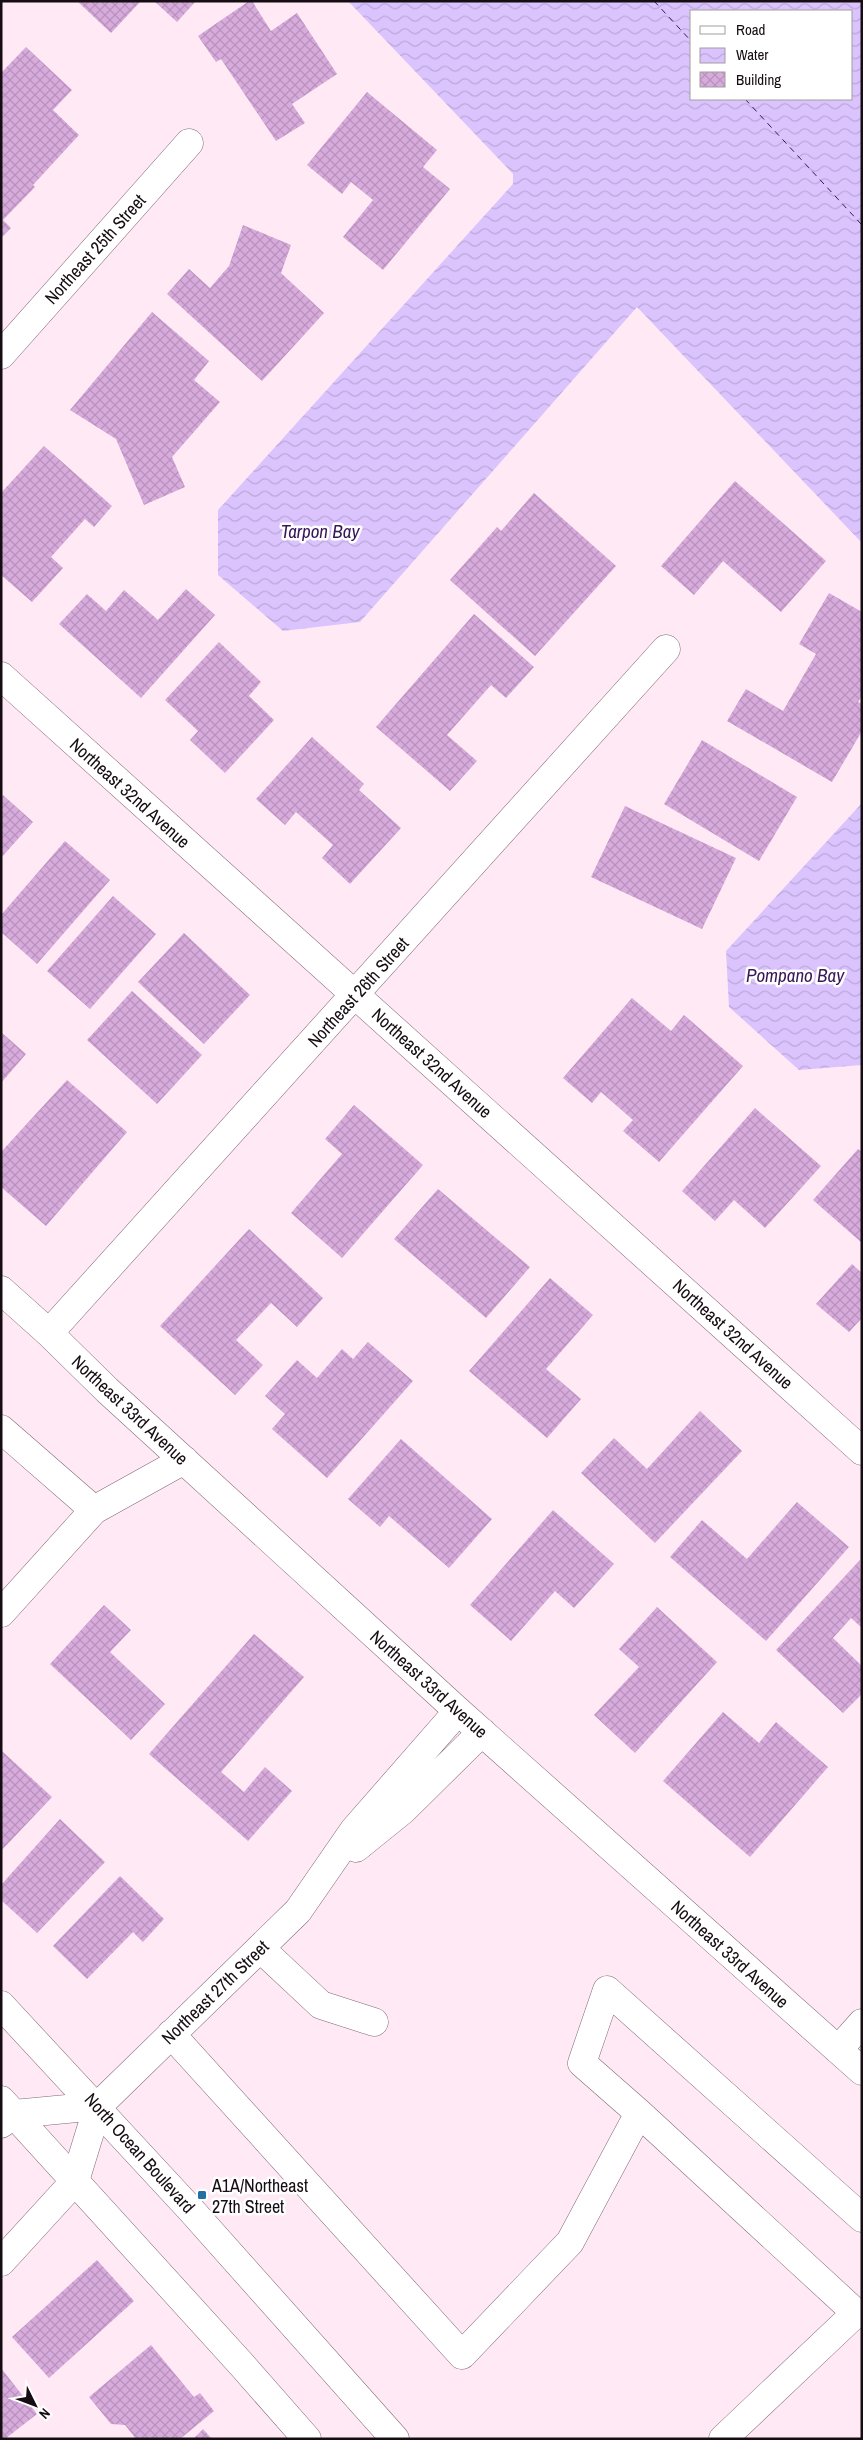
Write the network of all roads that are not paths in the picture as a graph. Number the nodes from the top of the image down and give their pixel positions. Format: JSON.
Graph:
{"nodes":[{"id":1,"x":189,"y":143,"type":"dead end"},
{"id":2,"x":1,"y":355,"type":"edge"},
{"id":3,"x":666,"y":649,"type":"dead end"},
{"id":4,"x":1,"y":676,"type":"edge"},
{"id":5,"x":355,"y":995,"type":"junction"},
{"id":6,"x":1,"y":1290,"type":"edge"},
{"id":7,"x":49,"y":1333,"type":"junction"},
{"id":8,"x":1,"y":1429,"type":"edge"},
{"id":9,"x":861,"y":1447,"type":"edge"},
{"id":10,"x":184,"y":1460,"type":"junction"},
{"id":11,"x":94,"y":1510,"type":"junction"},
{"id":12,"x":1,"y":1613,"type":"edge"},
{"id":13,"x":458,"y":1711,"type":"junction"},
{"id":14,"x":482,"y":1732,"type":"junction"},
{"id":15,"x":325,"y":1872,"type":"junction"},
{"id":16,"x":260,"y":1948,"type":"junction"},
{"id":17,"x":1,"y":2005,"type":"edge"},
{"id":18,"x":374,"y":2022,"type":"dead end"},
{"id":19,"x":862,"y":2023,"type":"edge"},
{"id":20,"x":171,"y":2034,"type":"junction"},
{"id":21,"x":838,"y":2050,"type":"junction"},
{"id":22,"x":862,"y":2071,"type":"edge"},
{"id":23,"x":98,"y":2106,"type":"junction"},
{"id":24,"x":5,"y":2112,"type":"edge"},
{"id":25,"x":638,"y":2113,"type":"junction"},
{"id":26,"x":75,"y":2181,"type":"junction"},
{"id":27,"x":862,"y":2218,"type":"edge"},
{"id":28,"x":1,"y":2262,"type":"edge"},
{"id":29,"x":859,"y":2310,"type":"edge"},
{"id":30,"x":307,"y":2439,"type":"edge"},
{"id":31,"x":394,"y":2439,"type":"edge"},
{"id":32,"x":723,"y":2439,"type":"edge"}],
"edges":[{"from":1,"to":2,"type":"street","name":"Northeast 25th Street"},
{"from":3,"to":5,"type":"street","name":"Northeast 26th Street"},
{"from":4,"to":5,"type":"street","name":"Northeast 32nd Avenue"},
{"from":5,"to":7,"type":"street","name":"Northeast 26th Street"},
{"from":5,"to":9,"type":"street","name":"Northeast 32nd Avenue"},
{"from":6,"to":7,"type":"street","name":"Northeast 33rd Avenue"},
{"from":7,"to":10,"type":"street","name":"Northeast 33rd Avenue"},
{"from":8,"to":11,"type":"street"},
{"from":10,"to":11,"type":"street"},
{"from":10,"to":13,"type":"street","name":"Northeast 33rd Avenue"},
{"from":11,"to":12,"type":"street"},
{"from":13,"to":14,"type":"street","name":"Northeast 33rd Avenue"},
{"from":13,"to":15,"type":"street","name":"Northeast 27th Street"},
{"from":14,"to":15,"type":"street","name":"Northeast 27th Street"},
{"from":14,"to":21,"type":"street","name":"Northeast 33rd Avenue"},
{"from":15,"to":16,"type":"street","name":"Northeast 27th Street"},
{"from":16,"to":18,"type":"street"},
{"from":16,"to":20,"type":"street","name":"Northeast 27th Street"},
{"from":17,"to":23,"type":"street","name":"North Ocean Boulevard"},
{"from":19,"to":21,"type":"street"},
{"from":20,"to":23,"type":"street","name":"Northeast 27th Street"},
{"from":20,"to":25,"type":"street"},
{"from":21,"to":22,"type":"street","name":"Northeast 33rd Avenue"},
{"from":23,"to":24,"type":"street"},
{"from":23,"to":26,"type":"street","name":"Northeast 27th Street"},
{"from":23,"to":31,"type":"street","name":"North Ocean Boulevard"},
{"from":24,"to":26,"type":"street"},
{"from":25,"to":27,"type":"street"},
{"from":25,"to":29,"type":"street"},
{"from":26,"to":28,"type":"street","name":"Northeast 27th Street"},
{"from":26,"to":30,"type":"street"},
{"from":29,"to":32,"type":"street"}]}
